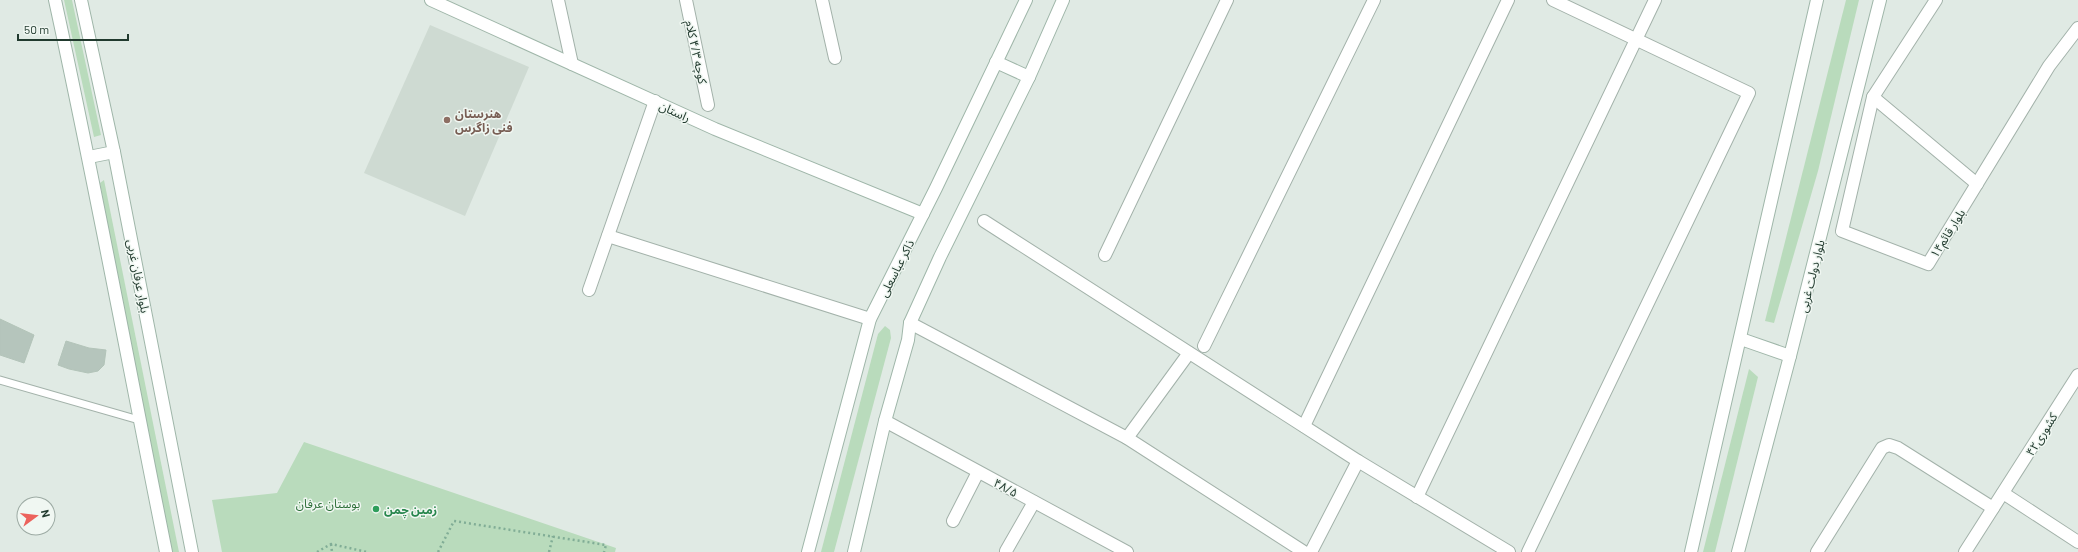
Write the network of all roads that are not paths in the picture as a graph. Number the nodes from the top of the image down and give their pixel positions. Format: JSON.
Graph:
{"nodes":[{"id":1,"x":55,"y":0,"type":"edge"},
{"id":2,"x":81,"y":0,"type":"edge"},
{"id":3,"x":432,"y":0,"type":"edge"},
{"id":4,"x":558,"y":0,"type":"edge"},
{"id":5,"x":686,"y":0,"type":"edge"},
{"id":6,"x":822,"y":0,"type":"edge"},
{"id":7,"x":1026,"y":0,"type":"edge"},
{"id":8,"x":1063,"y":0,"type":"edge"},
{"id":9,"x":1227,"y":0,"type":"edge"},
{"id":10,"x":1374,"y":0,"type":"edge"},
{"id":11,"x":1508,"y":0,"type":"edge"},
{"id":12,"x":1554,"y":0,"type":"edge"},
{"id":13,"x":1655,"y":0,"type":"edge"},
{"id":14,"x":1817,"y":0,"type":"edge"},
{"id":15,"x":1880,"y":0,"type":"edge"},
{"id":16,"x":1936,"y":0,"type":"edge"},
{"id":17,"x":2078,"y":28,"type":"edge"},
{"id":18,"x":1636,"y":39,"type":"junction"},
{"id":19,"x":835,"y":58,"type":"dead end"},
{"id":20,"x":996,"y":62,"type":"junction"},
{"id":21,"x":572,"y":64,"type":"junction"},
{"id":22,"x":1029,"y":77,"type":"junction"},
{"id":23,"x":1873,"y":97,"type":"junction"},
{"id":24,"x":655,"y":101,"type":"junction"},
{"id":25,"x":708,"y":105,"type":"dead end"},
{"id":26,"x":114,"y":152,"type":"junction"},
{"id":27,"x":89,"y":157,"type":"junction"},
{"id":28,"x":1977,"y":184,"type":"junction"},
{"id":29,"x":923,"y":214,"type":"junction"},
{"id":30,"x":984,"y":221,"type":"dead end"},
{"id":31,"x":608,"y":236,"type":"junction"},
{"id":32,"x":1105,"y":255,"type":"dead end"},
{"id":33,"x":589,"y":290,"type":"dead end"},
{"id":34,"x":870,"y":319,"type":"junction"},
{"id":35,"x":910,"y":323,"type":"junction"},
{"id":36,"x":1741,"y":339,"type":"junction"},
{"id":37,"x":1204,"y":346,"type":"dead end"},
{"id":38,"x":1189,"y":353,"type":"junction"},
{"id":39,"x":1790,"y":356,"type":"junction"},
{"id":40,"x":2078,"y":375,"type":"edge"},
{"id":41,"x":0,"y":380,"type":"edge"},
{"id":42,"x":139,"y":420,"type":"junction"},
{"id":43,"x":885,"y":421,"type":"junction"},
{"id":44,"x":1304,"y":426,"type":"junction"},
{"id":45,"x":1127,"y":438,"type":"junction"},
{"id":46,"x":1358,"y":461,"type":"junction"},
{"id":47,"x":978,"y":472,"type":"junction"},
{"id":48,"x":2003,"y":493,"type":"junction"},
{"id":49,"x":1417,"y":497,"type":"junction"},
{"id":50,"x":1034,"y":502,"type":"junction"},
{"id":51,"x":1993,"y":508,"type":"junction"},
{"id":52,"x":953,"y":521,"type":"dead end"},
{"id":53,"x":2078,"y":542,"type":"edge"},
{"id":54,"x":1120,"y":550,"type":"edge"},
{"id":55,"x":856,"y":551,"type":"edge"},
{"id":56,"x":1006,"y":551,"type":"edge"},
{"id":57,"x":166,"y":552,"type":"edge"},
{"id":58,"x":192,"y":552,"type":"edge"},
{"id":59,"x":808,"y":552,"type":"edge"},
{"id":60,"x":1304,"y":552,"type":"edge"},
{"id":61,"x":1311,"y":552,"type":"edge"},
{"id":62,"x":1509,"y":552,"type":"edge"},
{"id":63,"x":1528,"y":552,"type":"edge"},
{"id":64,"x":1691,"y":552,"type":"edge"},
{"id":65,"x":1738,"y":552,"type":"edge"},
{"id":66,"x":1817,"y":552,"type":"edge"},
{"id":67,"x":1965,"y":552,"type":"edge"}],
"edges":[{"from":1,"to":27,"type":"street"},
{"from":2,"to":26,"type":"street","name":"بلوار عرفان غربی"},
{"from":3,"to":21,"type":"street","name":"راستان"},
{"from":4,"to":21,"type":"street"},
{"from":5,"to":25,"type":"street","name":"کوچه ۴/۳ کلام"},
{"from":6,"to":19,"type":"street"},
{"from":7,"to":20,"type":"street","name":"ذاکر عباسعلی"},
{"from":8,"to":22,"type":"street"},
{"from":9,"to":32,"type":"street"},
{"from":10,"to":37,"type":"street"},
{"from":11,"to":44,"type":"street"},
{"from":12,"to":18,"type":"street"},
{"from":13,"to":18,"type":"street"},
{"from":14,"to":36,"type":"street"},
{"from":15,"to":39,"type":"street","name":"بلوار دولت غربی"},
{"from":16,"to":23,"type":"street"},
{"from":17,"to":28,"type":"street","name":"بلوار قائم۱۴"},
{"from":18,"to":49,"type":"street"},
{"from":18,"to":63,"type":"street"},
{"from":20,"to":22,"type":"street"},
{"from":20,"to":29,"type":"street","name":"ذاکر عباسعلی"},
{"from":21,"to":24,"type":"street","name":"راستان"},
{"from":22,"to":35,"type":"street"},
{"from":23,"to":28,"type":"street"},
{"from":23,"to":28,"type":"street","name":"بلوار قائم۱۴"},
{"from":24,"to":29,"type":"street","name":"راستان"},
{"from":24,"to":31,"type":"street"},
{"from":26,"to":27,"type":"street"},
{"from":26,"to":58,"type":"street","name":"بلوار عرفان غربی"},
{"from":27,"to":42,"type":"street"},
{"from":29,"to":34,"type":"street","name":"ذاکر عباسعلی"},
{"from":30,"to":38,"type":"street"},
{"from":31,"to":33,"type":"street"},
{"from":31,"to":34,"type":"street"},
{"from":34,"to":59,"type":"street","name":"ذاکر عباسعلی"},
{"from":35,"to":43,"type":"street"},
{"from":35,"to":45,"type":"street"},
{"from":36,"to":39,"type":"street"},
{"from":36,"to":64,"type":"street"},
{"from":38,"to":44,"type":"street"},
{"from":38,"to":45,"type":"street"},
{"from":39,"to":65,"type":"street","name":"بلوار دولت غربی"},
{"from":40,"to":48,"type":"street","name":"کشوری۴۲"},
{"from":41,"to":42,"type":"lane"},
{"from":42,"to":57,"type":"street"},
{"from":43,"to":47,"type":"street","name":"۴۸/۵"},
{"from":43,"to":55,"type":"street"},
{"from":44,"to":46,"type":"street"},
{"from":45,"to":60,"type":"street"},
{"from":46,"to":49,"type":"street"},
{"from":46,"to":61,"type":"street"},
{"from":47,"to":50,"type":"street","name":"۴۸/۵"},
{"from":47,"to":52,"type":"street"},
{"from":48,"to":51,"type":"street","name":"کشوری۴۲"},
{"from":48,"to":53,"type":"street"},
{"from":49,"to":62,"type":"street"},
{"from":50,"to":54,"type":"street","name":"۴۸/۵"},
{"from":50,"to":56,"type":"street"},
{"from":51,"to":66,"type":"street"},
{"from":51,"to":67,"type":"street","name":"کشوری۴۲"}]}
